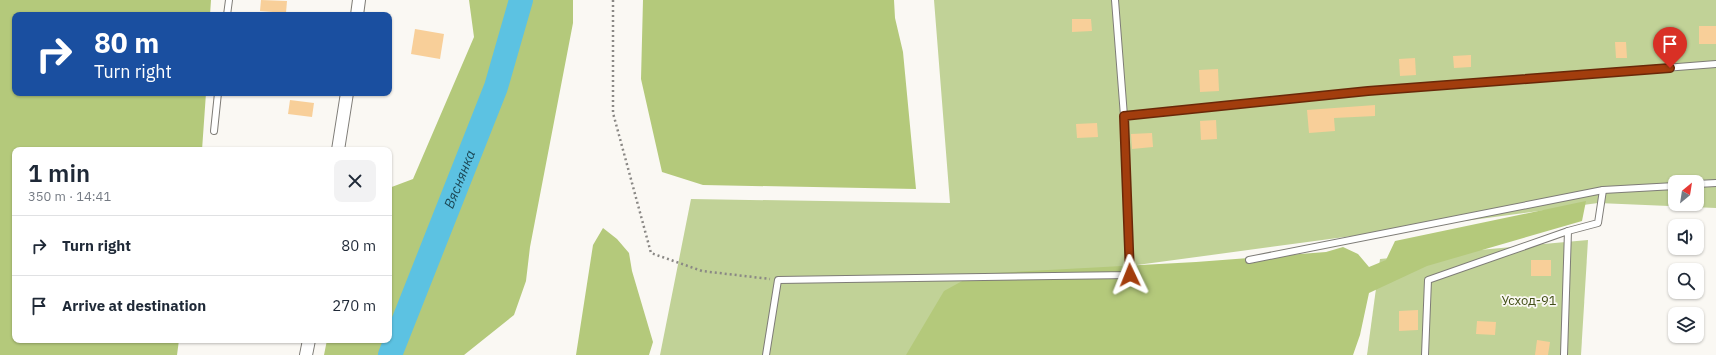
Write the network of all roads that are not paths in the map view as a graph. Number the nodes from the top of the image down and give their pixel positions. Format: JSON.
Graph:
{"nodes":[{"id":1,"x":229,"y":0,"type":"edge"},
{"id":2,"x":359,"y":0,"type":"edge"},
{"id":3,"x":1115,"y":0,"type":"edge"},
{"id":4,"x":227,"y":12,"type":"edge"},
{"id":5,"x":357,"y":12,"type":"edge"},
{"id":6,"x":1716,"y":64,"type":"edge"},
{"id":7,"x":218,"y":96,"type":"edge"},
{"id":8,"x":347,"y":96,"type":"edge"},
{"id":9,"x":1124,"y":116,"type":"junction"},
{"id":10,"x":214,"y":131,"type":"dead end"},
{"id":11,"x":338,"y":147,"type":"edge"},
{"id":12,"x":1716,"y":183,"type":"edge"},
{"id":13,"x":1704,"y":184,"type":"edge"},
{"id":14,"x":1668,"y":186,"type":"edge"},
{"id":15,"x":1603,"y":190,"type":"junction"},
{"id":16,"x":1568,"y":231,"type":"junction"},
{"id":17,"x":1249,"y":260,"type":"dead end"},
{"id":18,"x":308,"y":343,"type":"edge"},
{"id":19,"x":306,"y":355,"type":"edge"},
{"id":20,"x":766,"y":355,"type":"edge"},
{"id":21,"x":1425,"y":355,"type":"edge"},
{"id":22,"x":1564,"y":355,"type":"edge"}],
"edges":[{"from":1,"to":4,"type":"lane"},
{"from":2,"to":5,"type":"street"},
{"from":3,"to":9,"type":"lane"},
{"from":6,"to":9,"type":"lane"},
{"from":7,"to":10,"type":"lane"},
{"from":8,"to":11,"type":"street"},
{"from":9,"to":20,"type":"lane"},
{"from":12,"to":13,"type":"lane"},
{"from":14,"to":15,"type":"lane"},
{"from":15,"to":16,"type":"lane"},
{"from":15,"to":17,"type":"lane"},
{"from":16,"to":21,"type":"lane"},
{"from":16,"to":22,"type":"lane"},
{"from":18,"to":19,"type":"street"}]}
